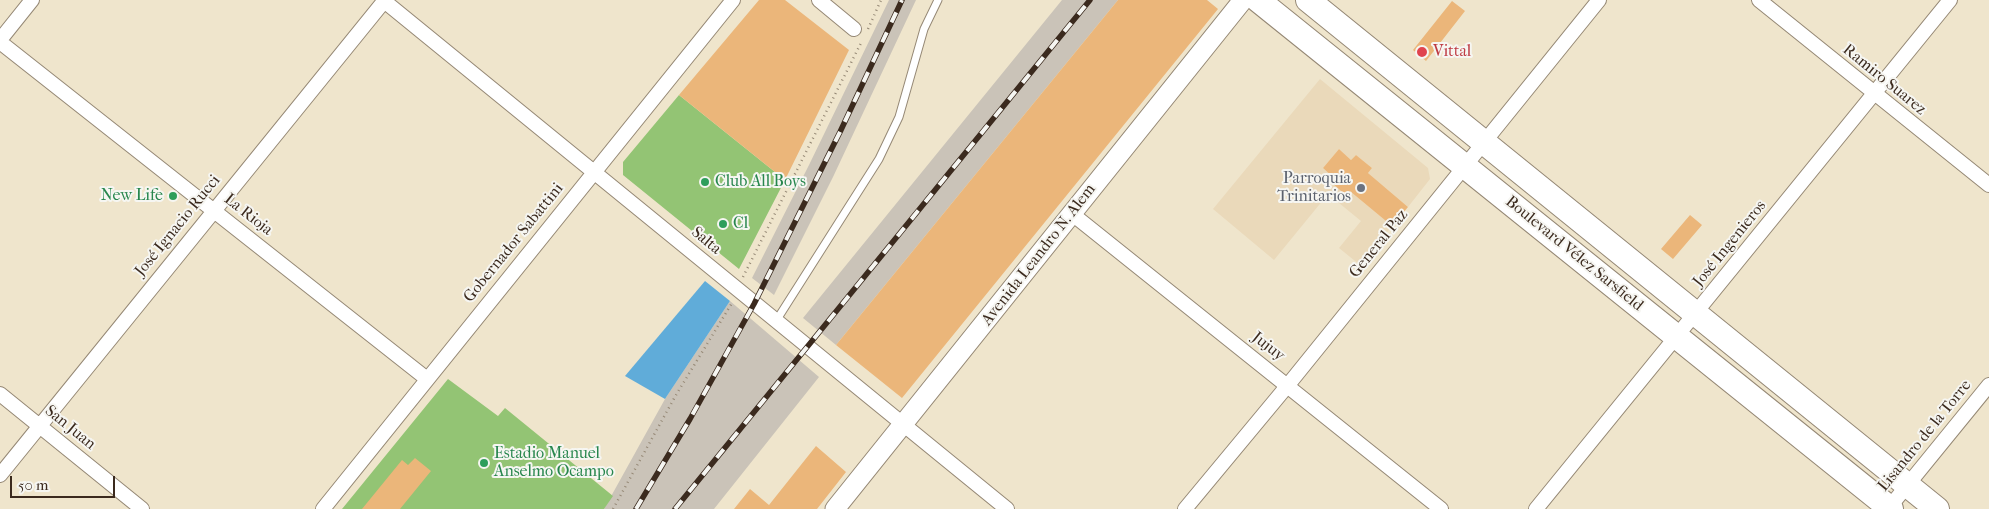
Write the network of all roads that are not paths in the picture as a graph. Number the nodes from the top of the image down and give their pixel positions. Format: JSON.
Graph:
{"nodes":[{"id":1,"x":32,"y":0,"type":"edge"},
{"id":2,"x":384,"y":0,"type":"edge"},
{"id":3,"x":733,"y":0,"type":"edge"},
{"id":4,"x":819,"y":0,"type":"edge"},
{"id":5,"x":938,"y":0,"type":"edge"},
{"id":6,"x":1243,"y":0,"type":"edge"},
{"id":7,"x":1258,"y":0,"type":"edge"},
{"id":8,"x":1308,"y":0,"type":"edge"},
{"id":9,"x":1599,"y":0,"type":"edge"},
{"id":10,"x":1759,"y":0,"type":"edge"},
{"id":11,"x":1950,"y":0,"type":"edge"},
{"id":12,"x":862,"y":32,"type":"road end"},
{"id":13,"x":0,"y":41,"type":"edge"},
{"id":14,"x":1873,"y":94,"type":"junction"},
{"id":15,"x":1485,"y":142,"type":"junction"},
{"id":16,"x":1465,"y":166,"type":"junction"},
{"id":17,"x":594,"y":172,"type":"junction"},
{"id":18,"x":1989,"y":185,"type":"edge"},
{"id":19,"x":213,"y":210,"type":"junction"},
{"id":20,"x":1072,"y":213,"type":"junction"},
{"id":21,"x":1696,"y":314,"type":"junction"},
{"id":22,"x":776,"y":322,"type":"junction"},
{"id":23,"x":1677,"y":336,"type":"junction"},
{"id":24,"x":427,"y":379,"type":"junction"},
{"id":25,"x":1288,"y":385,"type":"junction"},
{"id":26,"x":1989,"y":385,"type":"edge"},
{"id":27,"x":0,"y":394,"type":"edge"},
{"id":28,"x":904,"y":425,"type":"junction"},
{"id":29,"x":40,"y":426,"type":"junction"},
{"id":30,"x":0,"y":475,"type":"edge"},
{"id":31,"x":1908,"y":485,"type":"junction"},
{"id":32,"x":142,"y":509,"type":"edge"},
{"id":33,"x":323,"y":509,"type":"edge"},
{"id":34,"x":835,"y":509,"type":"edge"},
{"id":35,"x":1007,"y":509,"type":"edge"},
{"id":36,"x":1185,"y":509,"type":"edge"},
{"id":37,"x":1441,"y":509,"type":"edge"},
{"id":38,"x":1536,"y":509,"type":"edge"},
{"id":39,"x":1889,"y":509,"type":"edge"},
{"id":40,"x":1936,"y":509,"type":"edge"}],
"edges":[{"from":1,"to":13,"type":"street"},
{"from":2,"to":17,"type":"street","name":"Salta"},
{"from":2,"to":19,"type":"street","name":"José Ignacio Rucci"},
{"from":3,"to":17,"type":"street","name":"Gobernador Sabattini"},
{"from":4,"to":12,"type":"street"},
{"from":5,"to":22,"type":"lane"},
{"from":6,"to":20,"type":"street","name":"Avenida Leandro N. Alem"},
{"from":7,"to":16,"type":"highway","name":"Boulevard Vélez Sarsfield"},
{"from":8,"to":15,"type":"highway","name":"Boulevard Vélez Sarsfield"},
{"from":9,"to":15,"type":"street","name":"General Paz"},
{"from":10,"to":14,"type":"street","name":"Ramiro Suarez"},
{"from":11,"to":14,"type":"street","name":"José Ingenieros"},
{"from":13,"to":19,"type":"street","name":"La Rioja"},
{"from":14,"to":18,"type":"street","name":"Ramiro Suarez"},
{"from":14,"to":21,"type":"street","name":"José Ingenieros"},
{"from":15,"to":16,"type":"street","name":"General Paz"},
{"from":15,"to":21,"type":"highway","name":"Boulevard Vélez Sarsfield"},
{"from":16,"to":23,"type":"highway","name":"Boulevard Vélez Sarsfield"},
{"from":16,"to":25,"type":"street","name":"General Paz"},
{"from":17,"to":22,"type":"street","name":"Salta"},
{"from":17,"to":24,"type":"street","name":"Gobernador Sabattini"},
{"from":19,"to":24,"type":"street","name":"La Rioja"},
{"from":19,"to":29,"type":"street","name":"José Ignacio Rucci"},
{"from":20,"to":25,"type":"street","name":"Jujuy"},
{"from":20,"to":28,"type":"street","name":"Avenida Leandro N. Alem"},
{"from":21,"to":23,"type":"street","name":"José Ingenieros"},
{"from":21,"to":31,"type":"highway","name":"Boulevard Vélez Sarsfield"},
{"from":22,"to":28,"type":"street","name":"Salta"},
{"from":23,"to":38,"type":"street","name":"José Ingenieros"},
{"from":23,"to":39,"type":"highway","name":"Boulevard Vélez Sarsfield"},
{"from":24,"to":33,"type":"street","name":"Gobernador Sabattini"},
{"from":25,"to":36,"type":"street","name":"General Paz"},
{"from":25,"to":37,"type":"street","name":"Jujuy"},
{"from":26,"to":31,"type":"street","name":"Lisandro de la Torre"},
{"from":27,"to":29,"type":"street","name":"San Juan"},
{"from":28,"to":34,"type":"street","name":"Avenida Leandro N. Alem"},
{"from":28,"to":35,"type":"street","name":"Salta"},
{"from":29,"to":30,"type":"street","name":"José Ignacio Rucci"},
{"from":29,"to":32,"type":"street","name":"San Juan"},
{"from":31,"to":39,"type":"street","name":"Lisandro de la Torre"},
{"from":31,"to":40,"type":"highway","name":"Boulevard Vélez Sarsfield"}]}
